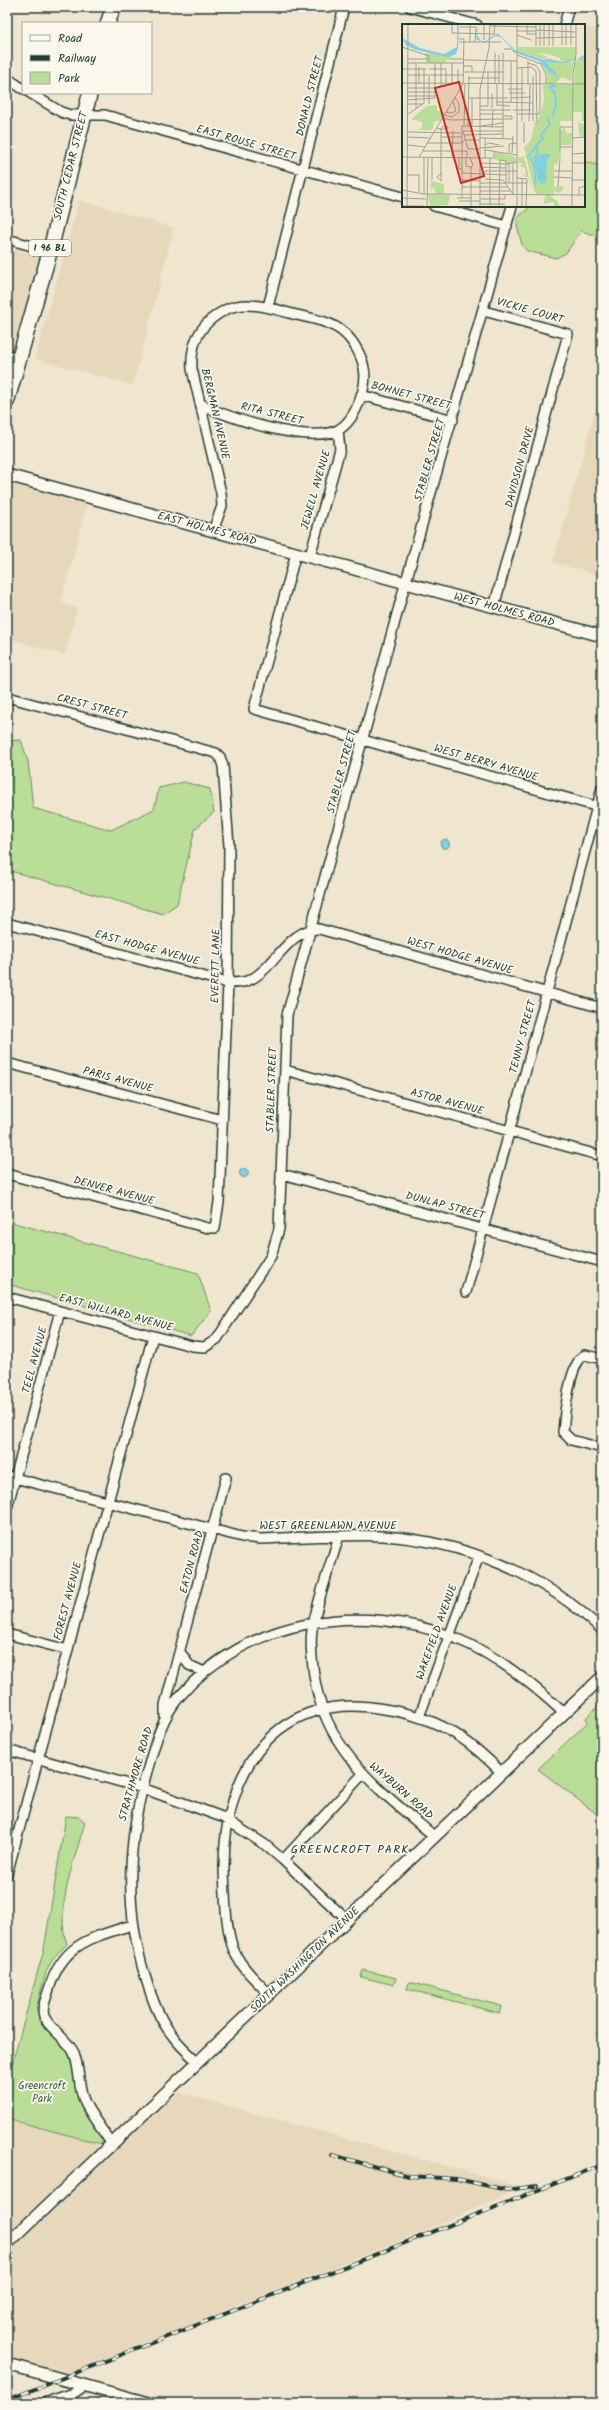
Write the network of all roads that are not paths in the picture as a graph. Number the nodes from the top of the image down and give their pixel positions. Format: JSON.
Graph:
{"nodes":[{"id":1,"x":113,"y":7,"type":"edge"},
{"id":2,"x":344,"y":7,"type":"edge"},
{"id":3,"x":410,"y":7,"type":"edge"},
{"id":4,"x":569,"y":7,"type":"edge"},
{"id":5,"x":108,"y":22,"type":"edge"},
{"id":6,"x":473,"y":24,"type":"edge"},
{"id":7,"x":564,"y":24,"type":"edge"},
{"id":8,"x":7,"y":78,"type":"edge"},
{"id":9,"x":22,"y":87,"type":"edge"},
{"id":10,"x":32,"y":94,"type":"edge"},
{"id":11,"x":90,"y":94,"type":"edge"},
{"id":12,"x":83,"y":116,"type":"junction"},
{"id":13,"x":304,"y":170,"type":"junction"},
{"id":14,"x":402,"y":197,"type":"edge"},
{"id":15,"x":438,"y":207,"type":"edge"},
{"id":16,"x":512,"y":207,"type":"edge"},
{"id":17,"x":507,"y":226,"type":"junction"},
{"id":18,"x":7,"y":239,"type":"edge"},
{"id":19,"x":50,"y":251,"type":"junction"},
{"id":20,"x":268,"y":307,"type":"junction"},
{"id":21,"x":484,"y":311,"type":"junction"},
{"id":22,"x":568,"y":334,"type":"joint"},
{"id":23,"x":13,"y":356,"type":"edge"},
{"id":24,"x":361,"y":395,"type":"junction"},
{"id":25,"x":7,"y":402,"type":"edge"},
{"id":26,"x":201,"y":404,"type":"junction"},
{"id":27,"x":454,"y":420,"type":"junction"},
{"id":28,"x":338,"y":430,"type":"junction"},
{"id":29,"x":7,"y":475,"type":"edge"},
{"id":30,"x":213,"y":531,"type":"junction"},
{"id":31,"x":296,"y":553,"type":"junction"},
{"id":32,"x":310,"y":556,"type":"junction"},
{"id":33,"x":406,"y":583,"type":"junction"},
{"id":34,"x":494,"y":607,"type":"junction"},
{"id":35,"x":602,"y":636,"type":"edge"},
{"id":36,"x":7,"y":697,"type":"edge"},
{"id":37,"x":363,"y":740,"type":"junction"},
{"id":38,"x":170,"y":741,"type":"joint"},
{"id":39,"x":602,"y":788,"type":"edge"},
{"id":40,"x":599,"y":807,"type":"edge"},
{"id":41,"x":7,"y":923,"type":"edge"},
{"id":42,"x":311,"y":929,"type":"junction"},
{"id":43,"x":228,"y":982,"type":"junction"},
{"id":44,"x":547,"y":992,"type":"junction"},
{"id":45,"x":602,"y":1008,"type":"edge"},
{"id":46,"x":7,"y":1062,"type":"edge"},
{"id":47,"x":285,"y":1070,"type":"junction"},
{"id":48,"x":222,"y":1120,"type":"junction"},
{"id":49,"x":510,"y":1131,"type":"junction"},
{"id":50,"x":602,"y":1156,"type":"edge"},
{"id":51,"x":7,"y":1174,"type":"edge"},
{"id":52,"x":282,"y":1174,"type":"junction"},
{"id":53,"x":215,"y":1228,"type":"joint"},
{"id":54,"x":483,"y":1229,"type":"junction"},
{"id":55,"x":602,"y":1262,"type":"edge"},
{"id":56,"x":466,"y":1292,"type":"dead end"},
{"id":57,"x":7,"y":1297,"type":"edge"},
{"id":58,"x":60,"y":1311,"type":"junction"},
{"id":59,"x":153,"y":1336,"type":"junction"},
{"id":60,"x":217,"y":1339,"type":"joint"},
{"id":61,"x":602,"y":1359,"type":"edge"},
{"id":62,"x":602,"y":1448,"type":"edge"},
{"id":63,"x":11,"y":1477,"type":"edge"},
{"id":64,"x":226,"y":1478,"type":"dead end"},
{"id":65,"x":108,"y":1502,"type":"junction"},
{"id":66,"x":7,"y":1508,"type":"edge"},
{"id":67,"x":212,"y":1531,"type":"junction"},
{"id":68,"x":339,"y":1536,"type":"junction"},
{"id":69,"x":479,"y":1556,"type":"junction"},
{"id":70,"x":314,"y":1622,"type":"junction"},
{"id":71,"x":602,"y":1630,"type":"edge"},
{"id":72,"x":7,"y":1634,"type":"edge"},
{"id":73,"x":448,"y":1636,"type":"junction"},
{"id":74,"x":68,"y":1650,"type":"junction"},
{"id":75,"x":180,"y":1652,"type":"junction"},
{"id":76,"x":204,"y":1672,"type":"junction"},
{"id":77,"x":602,"y":1677,"type":"edge"},
{"id":78,"x":323,"y":1709,"type":"junction"},
{"id":79,"x":564,"y":1713,"type":"junction"},
{"id":80,"x":165,"y":1717,"type":"junction"},
{"id":81,"x":419,"y":1717,"type":"junction"},
{"id":82,"x":7,"y":1750,"type":"edge"},
{"id":83,"x":38,"y":1759,"type":"junction"},
{"id":84,"x":502,"y":1773,"type":"junction"},
{"id":85,"x":362,"y":1775,"type":"junction"},
{"id":86,"x":142,"y":1788,"type":"junction"},
{"id":87,"x":228,"y":1820,"type":"junction"},
{"id":88,"x":435,"y":1837,"type":"junction"},
{"id":89,"x":284,"y":1860,"type":"junction"},
{"id":90,"x":7,"y":1874,"type":"edge"},
{"id":91,"x":347,"y":1920,"type":"junction"},
{"id":92,"x":132,"y":1925,"type":"junction"},
{"id":93,"x":269,"y":1994,"type":"junction"},
{"id":94,"x":198,"y":2062,"type":"junction"},
{"id":95,"x":112,"y":2144,"type":"junction"},
{"id":96,"x":7,"y":2244,"type":"edge"},
{"id":97,"x":7,"y":2364,"type":"edge"},
{"id":98,"x":84,"y":2386,"type":"junction"},
{"id":99,"x":44,"y":2403,"type":"edge"},
{"id":100,"x":148,"y":2403,"type":"edge"}],
"edges":[{"from":1,"to":5,"type":"main road"},
{"from":2,"to":13,"type":"street","name":"DONALD STREET"},
{"from":3,"to":6,"type":"street"},
{"from":4,"to":7,"type":"street"},
{"from":8,"to":9,"type":"street"},
{"from":10,"to":12,"type":"street","name":"EAST ROUSE STREET"},
{"from":11,"to":12,"type":"main road","name":"SOUTH CEDAR STREET","number":"I 96 BL"},
{"from":12,"to":13,"type":"street","name":"EAST ROUSE STREET"},
{"from":12,"to":19,"type":"main road","name":"SOUTH CEDAR STREET","number":"I 96 BL"},
{"from":13,"to":14,"type":"street","name":"EAST ROUSE STREET"},
{"from":13,"to":20,"type":"street","name":"DONALD STREET"},
{"from":15,"to":17,"type":"street"},
{"from":16,"to":17,"type":"street","name":"STABLER STREET"},
{"from":17,"to":21,"type":"street","name":"STABLER STREET"},
{"from":18,"to":19,"type":"street"},
{"from":19,"to":23,"type":"main road","name":"SOUTH CEDAR STREET","number":"I 96 BL"},
{"from":20,"to":24,"type":"street"},
{"from":20,"to":26,"type":"street","name":"BERGMAN AVENUE"},
{"from":21,"to":22,"type":"street","name":"VICKIE COURT"},
{"from":21,"to":27,"type":"street","name":"STABLER STREET"},
{"from":22,"to":34,"type":"street","name":"DAVIDSON DRIVE"},
{"from":23,"to":25,"type":"main road","name":"SOUTH CEDAR STREET","number":"I 96 BL"},
{"from":24,"to":27,"type":"street","name":"BOHNET STREET"},
{"from":24,"to":28,"type":"street"},
{"from":26,"to":28,"type":"street","name":"RITA STREET"},
{"from":26,"to":30,"type":"street","name":"BERGMAN AVENUE"},
{"from":27,"to":33,"type":"street","name":"STABLER STREET"},
{"from":28,"to":32,"type":"street","name":"JEWELL AVENUE"},
{"from":29,"to":30,"type":"street","name":"EAST HOLMES ROAD"},
{"from":30,"to":31,"type":"street","name":"EAST HOLMES ROAD"},
{"from":31,"to":32,"type":"street","name":"EAST HOLMES ROAD"},
{"from":31,"to":37,"type":"street","name":"WEST BERRY AVENUE"},
{"from":32,"to":33,"type":"street","name":"EAST HOLMES ROAD"},
{"from":33,"to":34,"type":"street","name":"WEST HOLMES ROAD"},
{"from":33,"to":37,"type":"street","name":"STABLER STREET"},
{"from":34,"to":35,"type":"street","name":"WEST HOLMES ROAD"},
{"from":36,"to":38,"type":"street","name":"CREST STREET"},
{"from":37,"to":40,"type":"street","name":"WEST BERRY AVENUE"},
{"from":37,"to":42,"type":"street","name":"STABLER STREET"},
{"from":38,"to":43,"type":"street","name":"EVERETT LANE"},
{"from":39,"to":40,"type":"street","name":"TENNY STREET"},
{"from":40,"to":44,"type":"street","name":"TENNY STREET"},
{"from":41,"to":43,"type":"street","name":"EAST HODGE AVENUE"},
{"from":42,"to":43,"type":"street","name":"EAST HODGE AVENUE"},
{"from":42,"to":44,"type":"street","name":"WEST HODGE AVENUE"},
{"from":42,"to":47,"type":"street","name":"STABLER STREET"},
{"from":43,"to":48,"type":"street","name":"EVERETT LANE"},
{"from":44,"to":45,"type":"street","name":"WEST HODGE AVENUE"},
{"from":44,"to":49,"type":"street","name":"TENNY STREET"},
{"from":46,"to":48,"type":"street","name":"PARIS AVENUE"},
{"from":47,"to":49,"type":"street","name":"ASTOR AVENUE"},
{"from":47,"to":52,"type":"street","name":"STABLER STREET"},
{"from":48,"to":53,"type":"street","name":"EVERETT LANE"},
{"from":49,"to":50,"type":"street","name":"ASTOR AVENUE"},
{"from":49,"to":54,"type":"street","name":"TENNY STREET"},
{"from":51,"to":53,"type":"street","name":"DENVER AVENUE"},
{"from":52,"to":54,"type":"street","name":"DUNLAP STREET"},
{"from":52,"to":60,"type":"street","name":"STABLER STREET"},
{"from":54,"to":55,"type":"street","name":"DUNLAP STREET"},
{"from":54,"to":56,"type":"street","name":"TENNY STREET"},
{"from":57,"to":58,"type":"street","name":"EAST WILLARD AVENUE"},
{"from":58,"to":59,"type":"street","name":"EAST WILLARD AVENUE"},
{"from":58,"to":63,"type":"street","name":"TEEL AVENUE"},
{"from":59,"to":60,"type":"street","name":"EAST WILLARD AVENUE"},
{"from":59,"to":65,"type":"street","name":"FOREST AVENUE"},
{"from":61,"to":62,"type":"street"},
{"from":63,"to":65,"type":"street","name":"WEST GREENLAWN AVENUE"},
{"from":63,"to":66,"type":"street","name":"TEEL AVENUE"},
{"from":64,"to":67,"type":"street","name":"EATON ROAD"},
{"from":65,"to":67,"type":"street","name":"WEST GREENLAWN AVENUE"},
{"from":65,"to":74,"type":"street","name":"FOREST AVENUE"},
{"from":67,"to":68,"type":"street","name":"WEST GREENLAWN AVENUE"},
{"from":67,"to":75,"type":"street","name":"EATON ROAD"},
{"from":68,"to":69,"type":"street","name":"WEST GREENLAWN AVENUE"},
{"from":68,"to":70,"type":"street","name":"WAYBURN ROAD"},
{"from":69,"to":71,"type":"street","name":"WEST GREENLAWN AVENUE"},
{"from":69,"to":73,"type":"street","name":"WAKEFIELD AVENUE"},
{"from":70,"to":73,"type":"street","name":"STRATHMORE ROAD"},
{"from":70,"to":76,"type":"street","name":"STRATHMORE ROAD"},
{"from":70,"to":78,"type":"street","name":"WAYBURN ROAD"},
{"from":72,"to":74,"type":"street"},
{"from":73,"to":79,"type":"street","name":"STRATHMORE ROAD"},
{"from":73,"to":81,"type":"street","name":"WAKEFIELD AVENUE"},
{"from":74,"to":83,"type":"street","name":"FOREST AVENUE"},
{"from":75,"to":76,"type":"street"},
{"from":75,"to":80,"type":"street","name":"EATON ROAD"},
{"from":76,"to":80,"type":"street","name":"STRATHMORE ROAD"},
{"from":77,"to":79,"type":"street","name":"SOUTH WASHINGTON AVENUE"},
{"from":78,"to":81,"type":"street"},
{"from":78,"to":85,"type":"street","name":"WAYBURN ROAD"},
{"from":78,"to":87,"type":"street"},
{"from":79,"to":84,"type":"street","name":"SOUTH WASHINGTON AVENUE"},
{"from":80,"to":86,"type":"street","name":"STRATHMORE ROAD"},
{"from":81,"to":84,"type":"street"},
{"from":82,"to":83,"type":"street"},
{"from":83,"to":86,"type":"street"},
{"from":83,"to":90,"type":"street","name":"FOREST AVENUE"},
{"from":84,"to":88,"type":"street","name":"SOUTH WASHINGTON AVENUE"},
{"from":85,"to":88,"type":"street","name":"WAYBURN ROAD"},
{"from":85,"to":89,"type":"street"},
{"from":86,"to":87,"type":"street"},
{"from":86,"to":92,"type":"street","name":"STRATHMORE ROAD"},
{"from":87,"to":89,"type":"street"},
{"from":87,"to":93,"type":"street"},
{"from":88,"to":91,"type":"street","name":"SOUTH WASHINGTON AVENUE"},
{"from":89,"to":91,"type":"street"},
{"from":91,"to":93,"type":"street","name":"SOUTH WASHINGTON AVENUE"},
{"from":92,"to":94,"type":"street","name":"STRATHMORE ROAD"},
{"from":92,"to":95,"type":"street"},
{"from":93,"to":94,"type":"street","name":"SOUTH WASHINGTON AVENUE"},
{"from":94,"to":95,"type":"street","name":"SOUTH WASHINGTON AVENUE"},
{"from":95,"to":96,"type":"street","name":"SOUTH WASHINGTON AVENUE"},
{"from":97,"to":98,"type":"street"},
{"from":98,"to":99,"type":"street"},
{"from":98,"to":100,"type":"street"}]}
